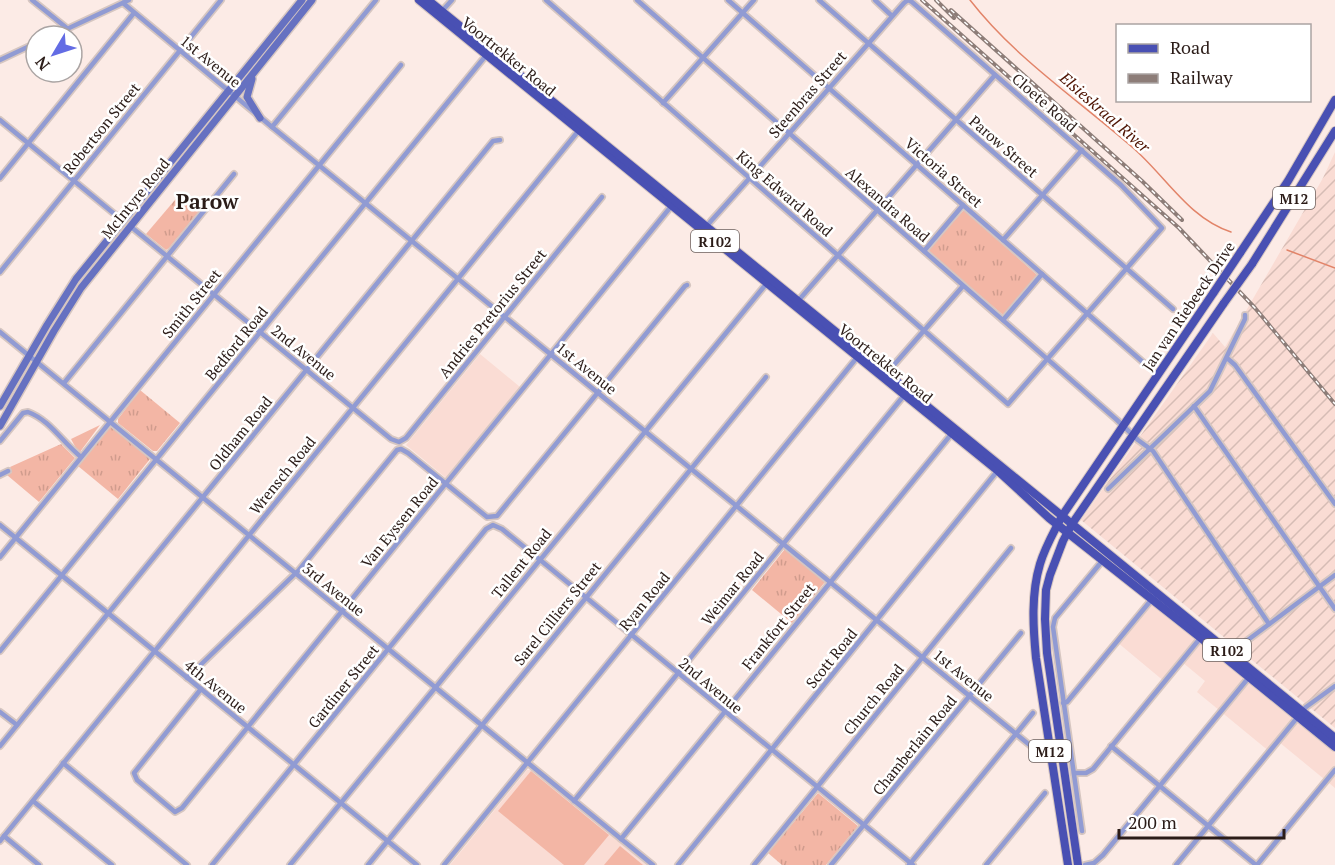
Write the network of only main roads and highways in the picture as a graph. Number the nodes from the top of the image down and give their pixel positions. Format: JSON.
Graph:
{"nodes":[{"id":1,"x":302,"y":0,"type":"edge"},
{"id":2,"x":312,"y":0,"type":"edge"},
{"id":3,"x":419,"y":0,"type":"edge"},
{"id":4,"x":428,"y":0,"type":"edge"},
{"id":5,"x":440,"y":14,"type":"junction"},
{"id":6,"x":256,"y":71,"type":"junction"},
{"id":7,"x":1335,"y":100,"type":"edge"},
{"id":8,"x":260,"y":118,"type":"road end"},
{"id":9,"x":1335,"y":131,"type":"edge"},
{"id":10,"x":0,"y":406,"type":"edge"},
{"id":11,"x":0,"y":426,"type":"edge"},
{"id":12,"x":1000,"y":469,"type":"junction"},
{"id":13,"x":1028,"y":488,"type":"junction"},
{"id":14,"x":1077,"y":494,"type":"junction"},
{"id":15,"x":1062,"y":516,"type":"junction"},
{"id":16,"x":1072,"y":524,"type":"junction"},
{"id":17,"x":1058,"y":525,"type":"junction"},
{"id":18,"x":1068,"y":532,"type":"junction"},
{"id":19,"x":1154,"y":596,"type":"junction"},
{"id":20,"x":1300,"y":714,"type":"junction"},
{"id":21,"x":1335,"y":738,"type":"edge"},
{"id":22,"x":1335,"y":747,"type":"edge"},
{"id":23,"x":1068,"y":865,"type":"edge"},
{"id":24,"x":1078,"y":865,"type":"edge"}],
"edges":[{"from":1,"to":10,"type":"main road","name":"McIntyre Road"},
{"from":2,"to":6,"type":"main road","name":"McIntyre Road"},
{"from":3,"to":5,"type":"main road","name":"Voortrekker Road","number":"R102"},
{"from":4,"to":5,"type":"main road","name":"Voortrekker Road","number":"R102"},
{"from":5,"to":12,"type":"main road","name":"Voortrekker Road","number":"R102"},
{"from":6,"to":8,"type":"main road"},
{"from":6,"to":11,"type":"main road","name":"McIntyre Road"},
{"from":7,"to":14,"type":"main road","name":"Jan van Riebeeck Drive","number":"M12","bridge":true},
{"from":9,"to":16,"type":"main road","name":"Jan van Riebeeck Drive","number":"M12","bridge":true},
{"from":12,"to":13,"type":"main road","name":"Voortrekker Road","number":"R102"},
{"from":12,"to":17,"type":"main road","name":"Voortrekker Road","number":"R102"},
{"from":13,"to":14,"type":"main road"},
{"from":13,"to":15,"type":"main road","name":"Voortrekker Road","number":"R102"},
{"from":14,"to":15,"type":"main road","name":"Jan van Riebeeck Drive","number":"M12"},
{"from":15,"to":16,"type":"main road","name":"Voortrekker Road","number":"R102"},
{"from":15,"to":17,"type":"main road","name":"Jan van Riebeeck Drive","number":"M12"},
{"from":16,"to":18,"type":"main road","name":"Jan van Riebeeck Drive","number":"M12"},
{"from":16,"to":19,"type":"main road","name":"Voortrekker Road","number":"R102"},
{"from":17,"to":18,"type":"main road","name":"Voortrekker Road","number":"R102"},
{"from":17,"to":23,"type":"main road","number":"M12"},
{"from":18,"to":19,"type":"main road","name":"Voortrekker Road","number":"R102"},
{"from":18,"to":24,"type":"main road","number":"M12"},
{"from":19,"to":20,"type":"main road","name":"Voortrekker Road","number":"R102"},
{"from":20,"to":21,"type":"main road","name":"Voortrekker Road","number":"R102"},
{"from":20,"to":22,"type":"main road","name":"Voortrekker Road","number":"R102"}]}
